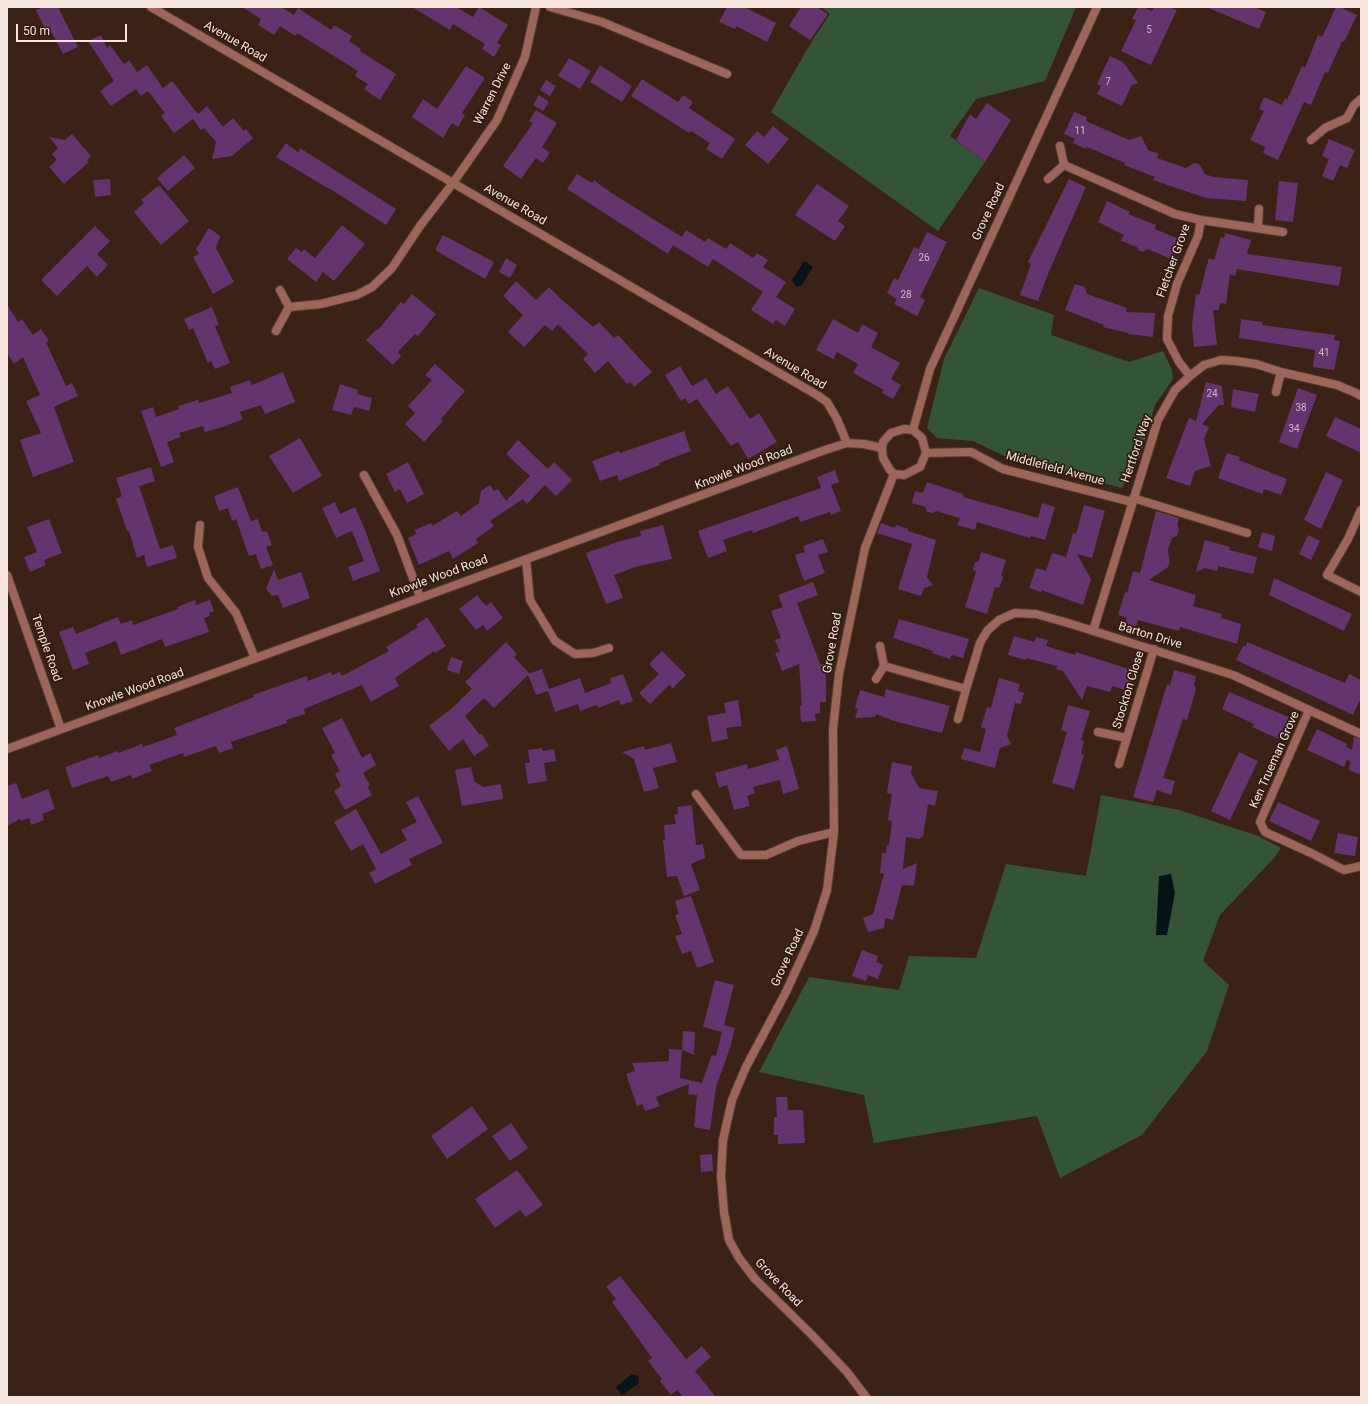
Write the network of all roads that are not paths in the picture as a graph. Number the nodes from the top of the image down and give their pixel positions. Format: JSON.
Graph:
{"nodes":[{"id":1,"x":151,"y":7,"type":"edge"},
{"id":2,"x":536,"y":7,"type":"edge"},
{"id":3,"x":550,"y":7,"type":"edge"},
{"id":4,"x":1097,"y":7,"type":"edge"},
{"id":5,"x":727,"y":74,"type":"dead end"},
{"id":6,"x":1361,"y":99,"type":"edge"},
{"id":7,"x":1311,"y":140,"type":"dead end"},
{"id":8,"x":1060,"y":146,"type":"dead end"},
{"id":9,"x":1064,"y":165,"type":"junction"},
{"id":10,"x":1048,"y":179,"type":"dead end"},
{"id":11,"x":453,"y":183,"type":"junction"},
{"id":12,"x":1259,"y":209,"type":"dead end"},
{"id":13,"x":1201,"y":220,"type":"junction"},
{"id":14,"x":1258,"y":227,"type":"junction"},
{"id":15,"x":1283,"y":232,"type":"dead end"},
{"id":16,"x":280,"y":290,"type":"dead end"},
{"id":17,"x":289,"y":307,"type":"junction"},
{"id":18,"x":276,"y":331,"type":"dead end"},
{"id":19,"x":1281,"y":372,"type":"junction"},
{"id":20,"x":1190,"y":376,"type":"junction"},
{"id":21,"x":1276,"y":392,"type":"dead end"},
{"id":22,"x":1361,"y":396,"type":"edge"},
{"id":23,"x":913,"y":430,"type":"junction"},
{"id":24,"x":847,"y":444,"type":"junction"},
{"id":25,"x":882,"y":448,"type":"junction"},
{"id":26,"x":926,"y":453,"type":"junction"},
{"id":27,"x":894,"y":474,"type":"junction"},
{"id":28,"x":364,"y":475,"type":"dead end"},
{"id":29,"x":1132,"y":500,"type":"junction"},
{"id":30,"x":1361,"y":510,"type":"edge"},
{"id":31,"x":200,"y":525,"type":"dead end"},
{"id":32,"x":1247,"y":533,"type":"dead end"},
{"id":33,"x":526,"y":559,"type":"junction"},
{"id":34,"x":7,"y":575,"type":"edge"},
{"id":35,"x":1361,"y":592,"type":"edge"},
{"id":36,"x":420,"y":597,"type":"junction"},
{"id":37,"x":1093,"y":631,"type":"junction"},
{"id":38,"x":880,"y":646,"type":"dead end"},
{"id":39,"x":609,"y":648,"type":"dead end"},
{"id":40,"x":1154,"y":649,"type":"junction"},
{"id":41,"x":255,"y":658,"type":"junction"},
{"id":42,"x":884,"y":666,"type":"junction"},
{"id":43,"x":876,"y":679,"type":"dead end"},
{"id":44,"x":966,"y":689,"type":"junction"},
{"id":45,"x":1309,"y":710,"type":"junction"},
{"id":46,"x":958,"y":719,"type":"dead end"},
{"id":47,"x":62,"y":729,"type":"junction"},
{"id":48,"x":1098,"y":732,"type":"dead end"},
{"id":49,"x":1361,"y":734,"type":"edge"},
{"id":50,"x":1126,"y":738,"type":"junction"},
{"id":51,"x":7,"y":748,"type":"edge"},
{"id":52,"x":1119,"y":764,"type":"dead end"},
{"id":53,"x":696,"y":794,"type":"dead end"},
{"id":54,"x":834,"y":832,"type":"junction"},
{"id":55,"x":1361,"y":866,"type":"edge"},
{"id":56,"x":866,"y":1397,"type":"edge"}],
"edges":[{"from":1,"to":11,"type":"street","name":"Avenue Road"},
{"from":2,"to":11,"type":"street","name":"Warren Drive"},
{"from":3,"to":5,"type":"street"},
{"from":4,"to":23,"type":"street","name":"Grove Road"},
{"from":6,"to":7,"type":"street"},
{"from":8,"to":9,"type":"street"},
{"from":9,"to":10,"type":"street"},
{"from":9,"to":13,"type":"street","name":"Fletcher Grove"},
{"from":11,"to":17,"type":"street","name":"Warren Drive"},
{"from":11,"to":24,"type":"street","name":"Avenue Road"},
{"from":12,"to":14,"type":"street"},
{"from":13,"to":14,"type":"street","name":"Fletcher Grove"},
{"from":13,"to":20,"type":"street","name":"Fletcher Grove"},
{"from":14,"to":15,"type":"street","name":"Fletcher Grove"},
{"from":16,"to":17,"type":"street"},
{"from":17,"to":18,"type":"street"},
{"from":19,"to":20,"type":"street","name":"Hertford Way"},
{"from":19,"to":21,"type":"street"},
{"from":19,"to":22,"type":"street","name":"Hertford Way"},
{"from":20,"to":29,"type":"street","name":"Hertford Way"},
{"from":23,"to":25,"type":"street"},
{"from":23,"to":26,"type":"street"},
{"from":24,"to":25,"type":"street","name":"Knowle Wood Road"},
{"from":24,"to":33,"type":"street","name":"Knowle Wood Road"},
{"from":25,"to":27,"type":"street"},
{"from":26,"to":27,"type":"street"},
{"from":26,"to":29,"type":"street","name":"Middlefield Avenue"},
{"from":27,"to":54,"type":"street","name":"Grove Road"},
{"from":28,"to":36,"type":"street"},
{"from":29,"to":32,"type":"street","name":"Middlefield Avenue"},
{"from":29,"to":37,"type":"street","name":"Hertford Way"},
{"from":30,"to":35,"type":"street"},
{"from":31,"to":41,"type":"street"},
{"from":33,"to":36,"type":"street","name":"Knowle Wood Road"},
{"from":33,"to":39,"type":"street"},
{"from":34,"to":47,"type":"street","name":"Temple Road"},
{"from":36,"to":41,"type":"street","name":"Knowle Wood Road"},
{"from":37,"to":40,"type":"street","name":"Barton Drive"},
{"from":37,"to":44,"type":"street","name":"Barton Drive"},
{"from":38,"to":42,"type":"street"},
{"from":40,"to":45,"type":"street","name":"Barton Drive"},
{"from":40,"to":50,"type":"street","name":"Stockton Close"},
{"from":41,"to":47,"type":"street","name":"Knowle Wood Road"},
{"from":42,"to":43,"type":"street"},
{"from":42,"to":44,"type":"street"},
{"from":44,"to":46,"type":"street","name":"Barton Drive"},
{"from":45,"to":49,"type":"street","name":"Barton Drive"},
{"from":45,"to":55,"type":"street","name":"Ken Trueman Grove"},
{"from":47,"to":51,"type":"street","name":"Knowle Wood Road"},
{"from":48,"to":50,"type":"street","name":"Stockton Close"},
{"from":50,"to":52,"type":"street","name":"Stockton Close"},
{"from":53,"to":54,"type":"street"},
{"from":54,"to":56,"type":"street","name":"Grove Road"}]}
